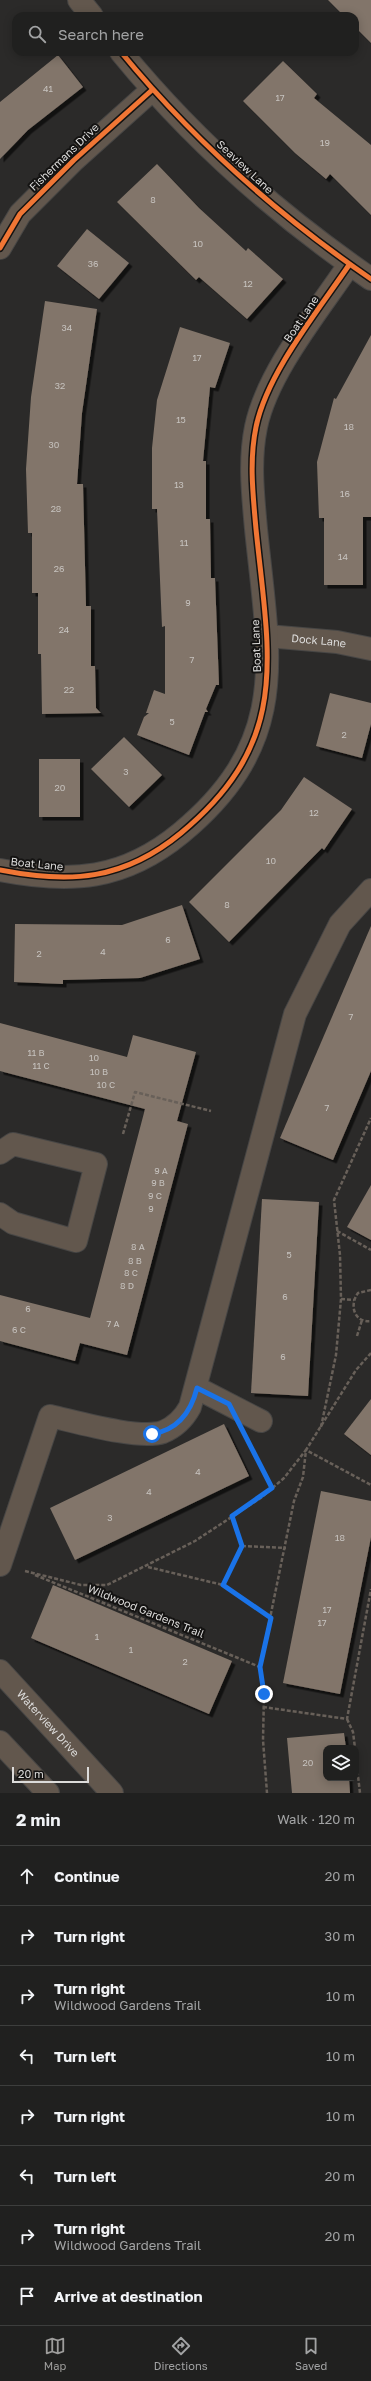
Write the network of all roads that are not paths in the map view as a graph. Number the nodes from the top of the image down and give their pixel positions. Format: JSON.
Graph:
{"nodes":[{"id":1,"x":79,"y":0,"type":"edge"},
{"id":2,"x":89,"y":12,"type":"edge"},
{"id":3,"x":124,"y":56,"type":"edge"},
{"id":4,"x":152,"y":90,"type":"junction"},
{"id":5,"x":0,"y":248,"type":"edge"},
{"id":6,"x":349,"y":265,"type":"junction"},
{"id":7,"x":371,"y":280,"type":"edge"},
{"id":8,"x":267,"y":636,"type":"junction"},
{"id":9,"x":371,"y":648,"type":"edge"},
{"id":10,"x":0,"y":870,"type":"edge"},
{"id":11,"x":371,"y":890,"type":"edge"},
{"id":12,"x":0,"y":1153,"type":"edge"},
{"id":13,"x":0,"y":1214,"type":"edge"},
{"id":14,"x":197,"y":1388,"type":"junction"},
{"id":15,"x":261,"y":1421,"type":"dead end"},
{"id":16,"x":0,"y":1564,"type":"edge"},
{"id":17,"x":0,"y":1671,"type":"edge"},
{"id":18,"x":0,"y":1742,"type":"edge"},
{"id":19,"x":48,"y":1793,"type":"edge"},
{"id":20,"x":112,"y":1793,"type":"edge"}],
"edges":[{"from":1,"to":2,"type":"street"},
{"from":3,"to":4,"type":"street","name":"Seaview Lane"},
{"from":4,"to":5,"type":"street","name":"Fishermans Drive"},
{"from":4,"to":6,"type":"street","name":"Seaview Lane"},
{"from":6,"to":7,"type":"street","name":"Seaview Lane"},
{"from":6,"to":8,"type":"street","name":"Boat Lane"},
{"from":8,"to":9,"type":"street","name":"Dock Lane"},
{"from":8,"to":10,"type":"street","name":"Boat Lane"},
{"from":11,"to":14,"type":"street"},
{"from":12,"to":13,"type":"street"},
{"from":14,"to":15,"type":"street"},
{"from":14,"to":16,"type":"street"},
{"from":17,"to":20,"type":"street","name":"Waterview Drive"},
{"from":18,"to":19,"type":"street"}]}
